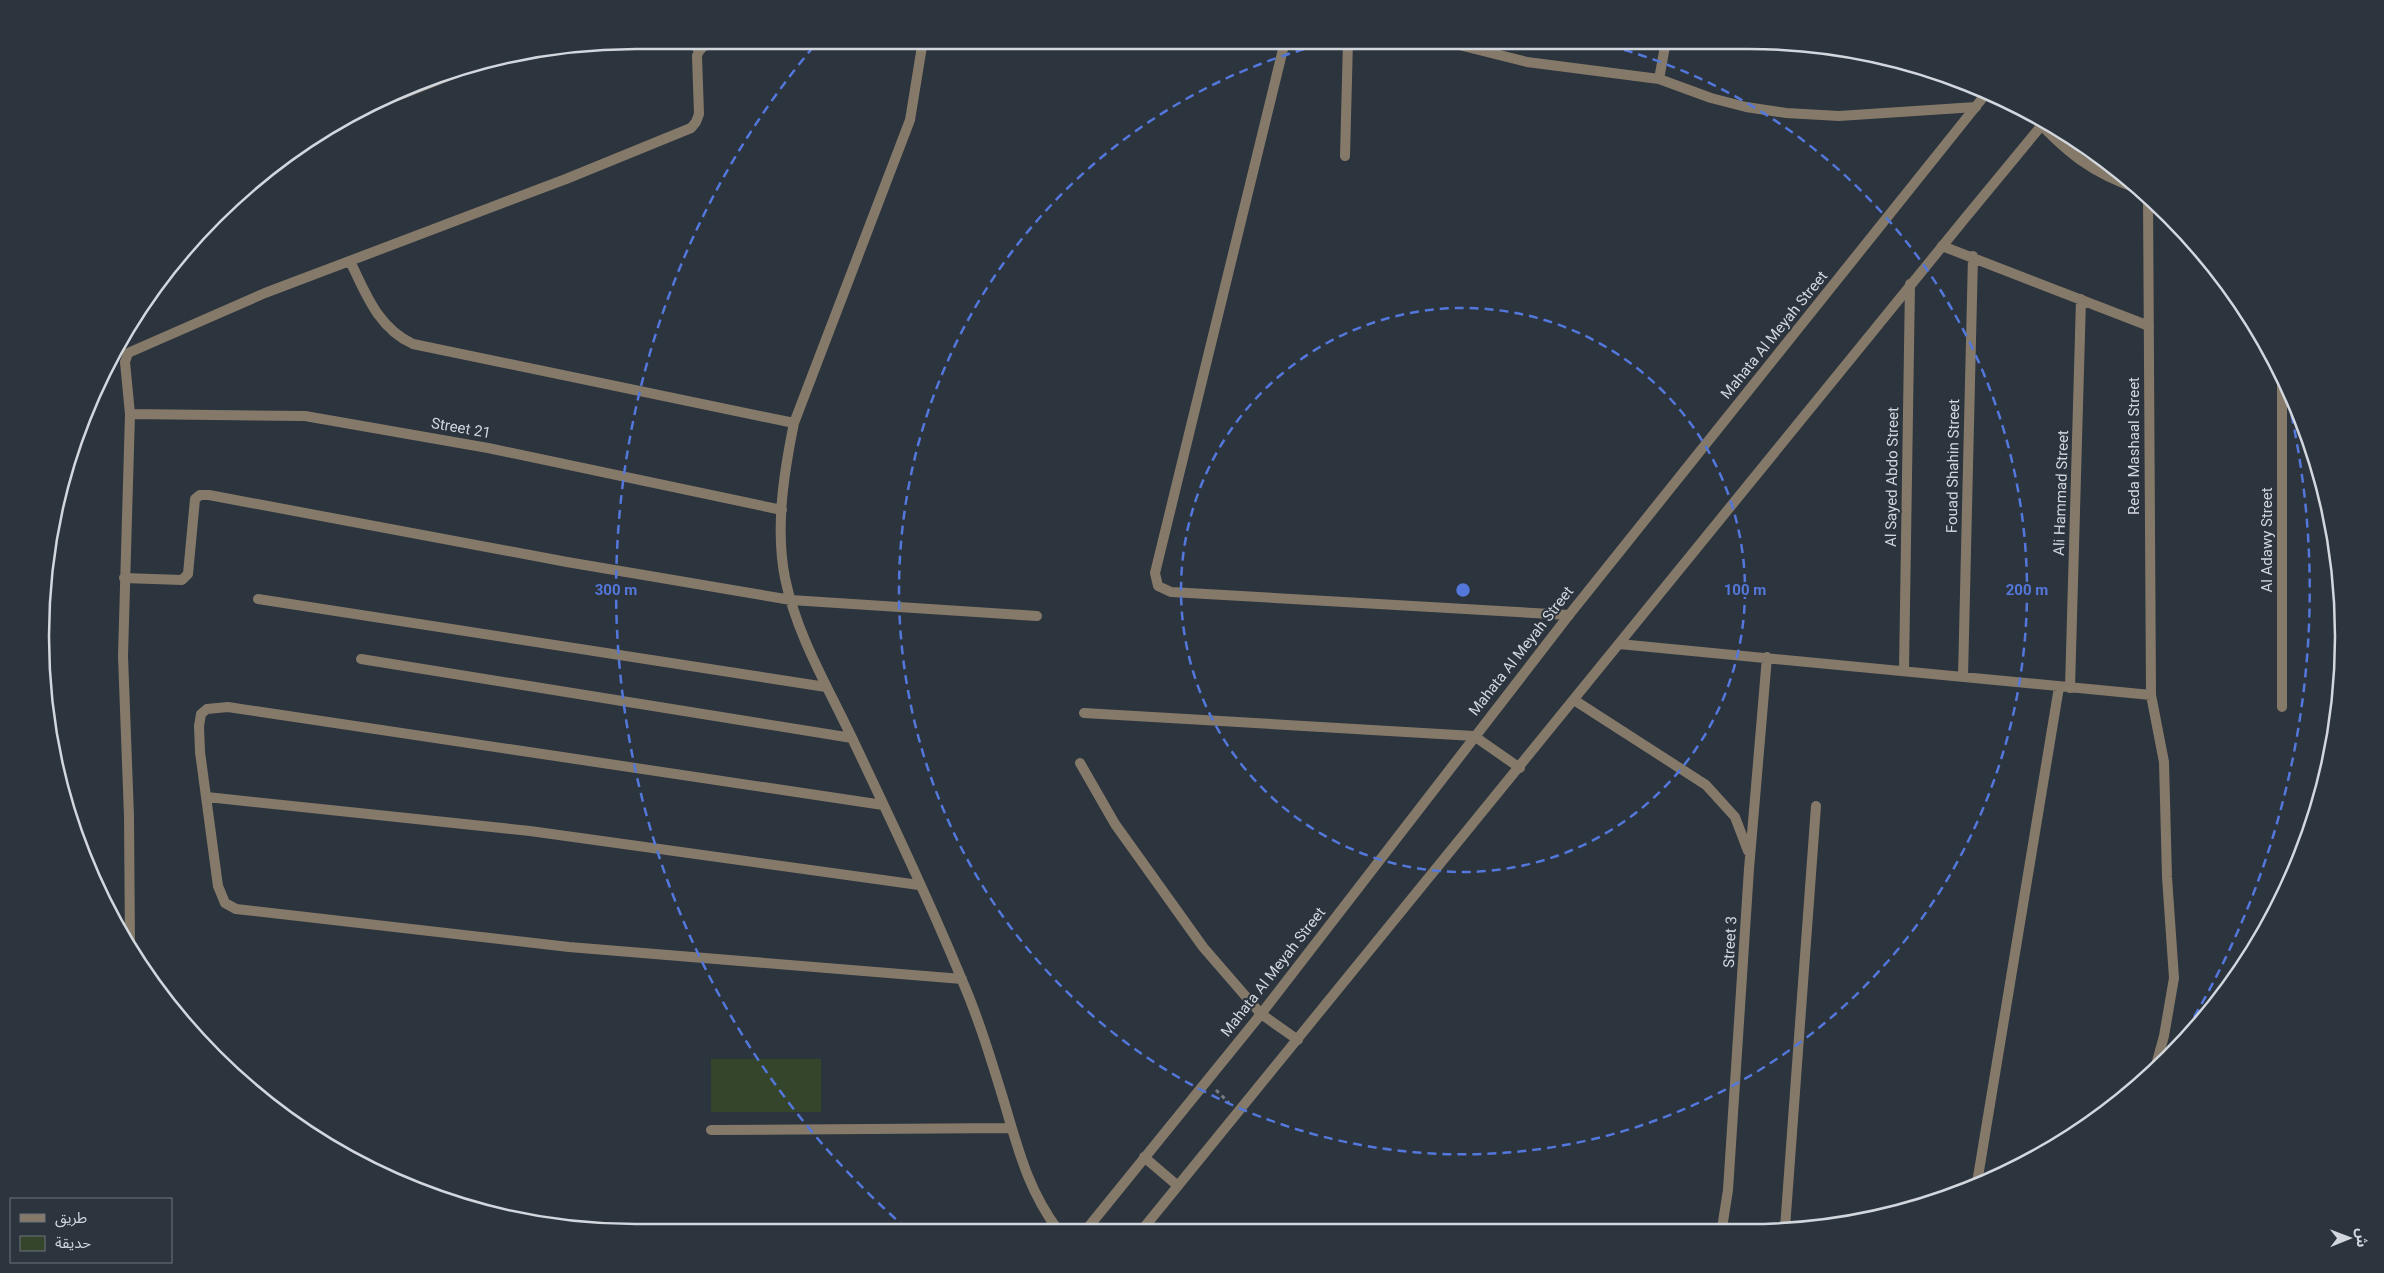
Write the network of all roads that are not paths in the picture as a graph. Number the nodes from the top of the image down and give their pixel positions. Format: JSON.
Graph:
{"nodes":[{"id":1,"x":922,"y":49,"type":"edge"},
{"id":2,"x":1283,"y":49,"type":"edge"},
{"id":3,"x":1348,"y":49,"type":"edge"},
{"id":4,"x":1475,"y":49,"type":"edge"},
{"id":5,"x":1665,"y":49,"type":"edge"},
{"id":6,"x":699,"y":50,"type":"edge"},
{"id":7,"x":1659,"y":79,"type":"junction"},
{"id":8,"x":1983,"y":98,"type":"edge"},
{"id":9,"x":1976,"y":106,"type":"junction"},
{"id":10,"x":2040,"y":127,"type":"edge"},
{"id":11,"x":2053,"y":135,"type":"edge"},
{"id":12,"x":1345,"y":156,"type":"dead end"},
{"id":13,"x":2119,"y":182,"type":"edge"},
{"id":14,"x":2148,"y":207,"type":"edge"},
{"id":15,"x":1942,"y":246,"type":"junction"},
{"id":16,"x":1973,"y":256,"type":"junction"},
{"id":17,"x":350,"y":261,"type":"junction"},
{"id":18,"x":1910,"y":284,"type":"junction"},
{"id":19,"x":2081,"y":299,"type":"junction"},
{"id":20,"x":2149,"y":326,"type":"junction"},
{"id":21,"x":2282,"y":392,"type":"edge"},
{"id":22,"x":130,"y":414,"type":"junction"},
{"id":23,"x":794,"y":423,"type":"junction"},
{"id":24,"x":782,"y":510,"type":"junction"},
{"id":25,"x":124,"y":578,"type":"junction"},
{"id":26,"x":258,"y":599,"type":"dead end"},
{"id":27,"x":791,"y":600,"type":"junction"},
{"id":28,"x":1569,"y":615,"type":"junction"},
{"id":29,"x":1037,"y":616,"type":"dead end"},
{"id":30,"x":1619,"y":644,"type":"junction"},
{"id":31,"x":1767,"y":657,"type":"junction"},
{"id":32,"x":361,"y":659,"type":"dead end"},
{"id":33,"x":1904,"y":670,"type":"junction"},
{"id":34,"x":1963,"y":676,"type":"junction"},
{"id":35,"x":826,"y":687,"type":"junction"},
{"id":36,"x":2059,"y":687,"type":"junction"},
{"id":37,"x":2070,"y":688,"type":"junction"},
{"id":38,"x":2151,"y":695,"type":"junction"},
{"id":39,"x":1574,"y":700,"type":"junction"},
{"id":40,"x":2282,"y":708,"type":"dead end"},
{"id":41,"x":1084,"y":713,"type":"dead end"},
{"id":42,"x":1474,"y":736,"type":"junction"},
{"id":43,"x":852,"y":738,"type":"junction"},
{"id":44,"x":1080,"y":763,"type":"dead end"},
{"id":45,"x":1520,"y":768,"type":"junction"},
{"id":46,"x":207,"y":798,"type":"junction"},
{"id":47,"x":883,"y":805,"type":"junction"},
{"id":48,"x":1816,"y":806,"type":"dead end"},
{"id":49,"x":1749,"y":869,"type":"junction"},
{"id":50,"x":920,"y":885,"type":"junction"},
{"id":51,"x":130,"y":935,"type":"edge"},
{"id":52,"x":962,"y":979,"type":"junction"},
{"id":53,"x":1261,"y":1014,"type":"junction"},
{"id":54,"x":1298,"y":1040,"type":"junction"},
{"id":55,"x":2158,"y":1056,"type":"edge"},
{"id":56,"x":1011,"y":1128,"type":"junction"},
{"id":57,"x":711,"y":1130,"type":"dead end"},
{"id":58,"x":1144,"y":1157,"type":"junction"},
{"id":59,"x":1978,"y":1177,"type":"edge"},
{"id":60,"x":1178,"y":1186,"type":"junction"},
{"id":61,"x":1785,"y":1223,"type":"edge"},
{"id":62,"x":1053,"y":1224,"type":"edge"},
{"id":63,"x":1091,"y":1224,"type":"edge"},
{"id":64,"x":1147,"y":1224,"type":"edge"},
{"id":65,"x":1722,"y":1224,"type":"edge"}],
"edges":[{"from":1,"to":23,"type":"street"},
{"from":2,"to":28,"type":"street"},
{"from":3,"to":12,"type":"street"},
{"from":4,"to":7,"type":"street"},
{"from":5,"to":7,"type":"street"},
{"from":6,"to":17,"type":"street"},
{"from":7,"to":9,"type":"street"},
{"from":8,"to":9,"type":"street","name":"Mahata Al Meyah Street"},
{"from":9,"to":28,"type":"street","name":"Mahata Al Meyah Street"},
{"from":10,"to":15,"type":"street"},
{"from":11,"to":13,"type":"street"},
{"from":14,"to":20,"type":"street","name":"Reda Mashaal Street"},
{"from":15,"to":16,"type":"street"},
{"from":15,"to":18,"type":"street"},
{"from":16,"to":19,"type":"street"},
{"from":16,"to":34,"type":"street","name":"Fouad Shahin Street"},
{"from":17,"to":22,"type":"street"},
{"from":17,"to":23,"type":"street"},
{"from":18,"to":30,"type":"street"},
{"from":18,"to":33,"type":"street","name":"Al Sayed Abdo Street"},
{"from":19,"to":20,"type":"street"},
{"from":19,"to":37,"type":"street","name":"Ali Hammad Street"},
{"from":20,"to":38,"type":"street","name":"Reda Mashaal Street"},
{"from":21,"to":40,"type":"street","name":"Al Adawy Street"},
{"from":22,"to":24,"type":"street","name":"Street 21"},
{"from":22,"to":25,"type":"street"},
{"from":23,"to":24,"type":"street"},
{"from":24,"to":27,"type":"street"},
{"from":25,"to":27,"type":"street"},
{"from":25,"to":51,"type":"street"},
{"from":26,"to":35,"type":"street"},
{"from":27,"to":29,"type":"street"},
{"from":27,"to":35,"type":"street"},
{"from":28,"to":42,"type":"street","name":"Mahata Al Meyah Street"},
{"from":30,"to":31,"type":"street"},
{"from":30,"to":39,"type":"street"},
{"from":31,"to":33,"type":"street"},
{"from":31,"to":49,"type":"street","name":"Street 3"},
{"from":32,"to":43,"type":"street"},
{"from":33,"to":34,"type":"street"},
{"from":34,"to":36,"type":"street"},
{"from":35,"to":43,"type":"street"},
{"from":36,"to":37,"type":"street"},
{"from":36,"to":59,"type":"street"},
{"from":37,"to":38,"type":"street"},
{"from":38,"to":55,"type":"street","name":"Reda Mashaal Street"},
{"from":39,"to":45,"type":"street"},
{"from":39,"to":49,"type":"street"},
{"from":41,"to":42,"type":"street"},
{"from":42,"to":45,"type":"street"},
{"from":42,"to":53,"type":"street","name":"Mahata Al Meyah Street"},
{"from":43,"to":47,"type":"street"},
{"from":44,"to":53,"type":"street"},
{"from":45,"to":54,"type":"street"},
{"from":46,"to":47,"type":"street"},
{"from":46,"to":50,"type":"street"},
{"from":46,"to":52,"type":"street"},
{"from":47,"to":50,"type":"street"},
{"from":48,"to":61,"type":"street"},
{"from":49,"to":65,"type":"street","name":"Street 3"},
{"from":50,"to":52,"type":"street"},
{"from":52,"to":56,"type":"street"},
{"from":53,"to":54,"type":"street"},
{"from":53,"to":58,"type":"street","name":"Mahata Al Meyah Street"},
{"from":54,"to":60,"type":"street"},
{"from":56,"to":57,"type":"street"},
{"from":56,"to":62,"type":"street"},
{"from":58,"to":60,"type":"street"},
{"from":58,"to":63,"type":"street","name":"Mahata Al Meyah Street"},
{"from":60,"to":64,"type":"street"}]}
